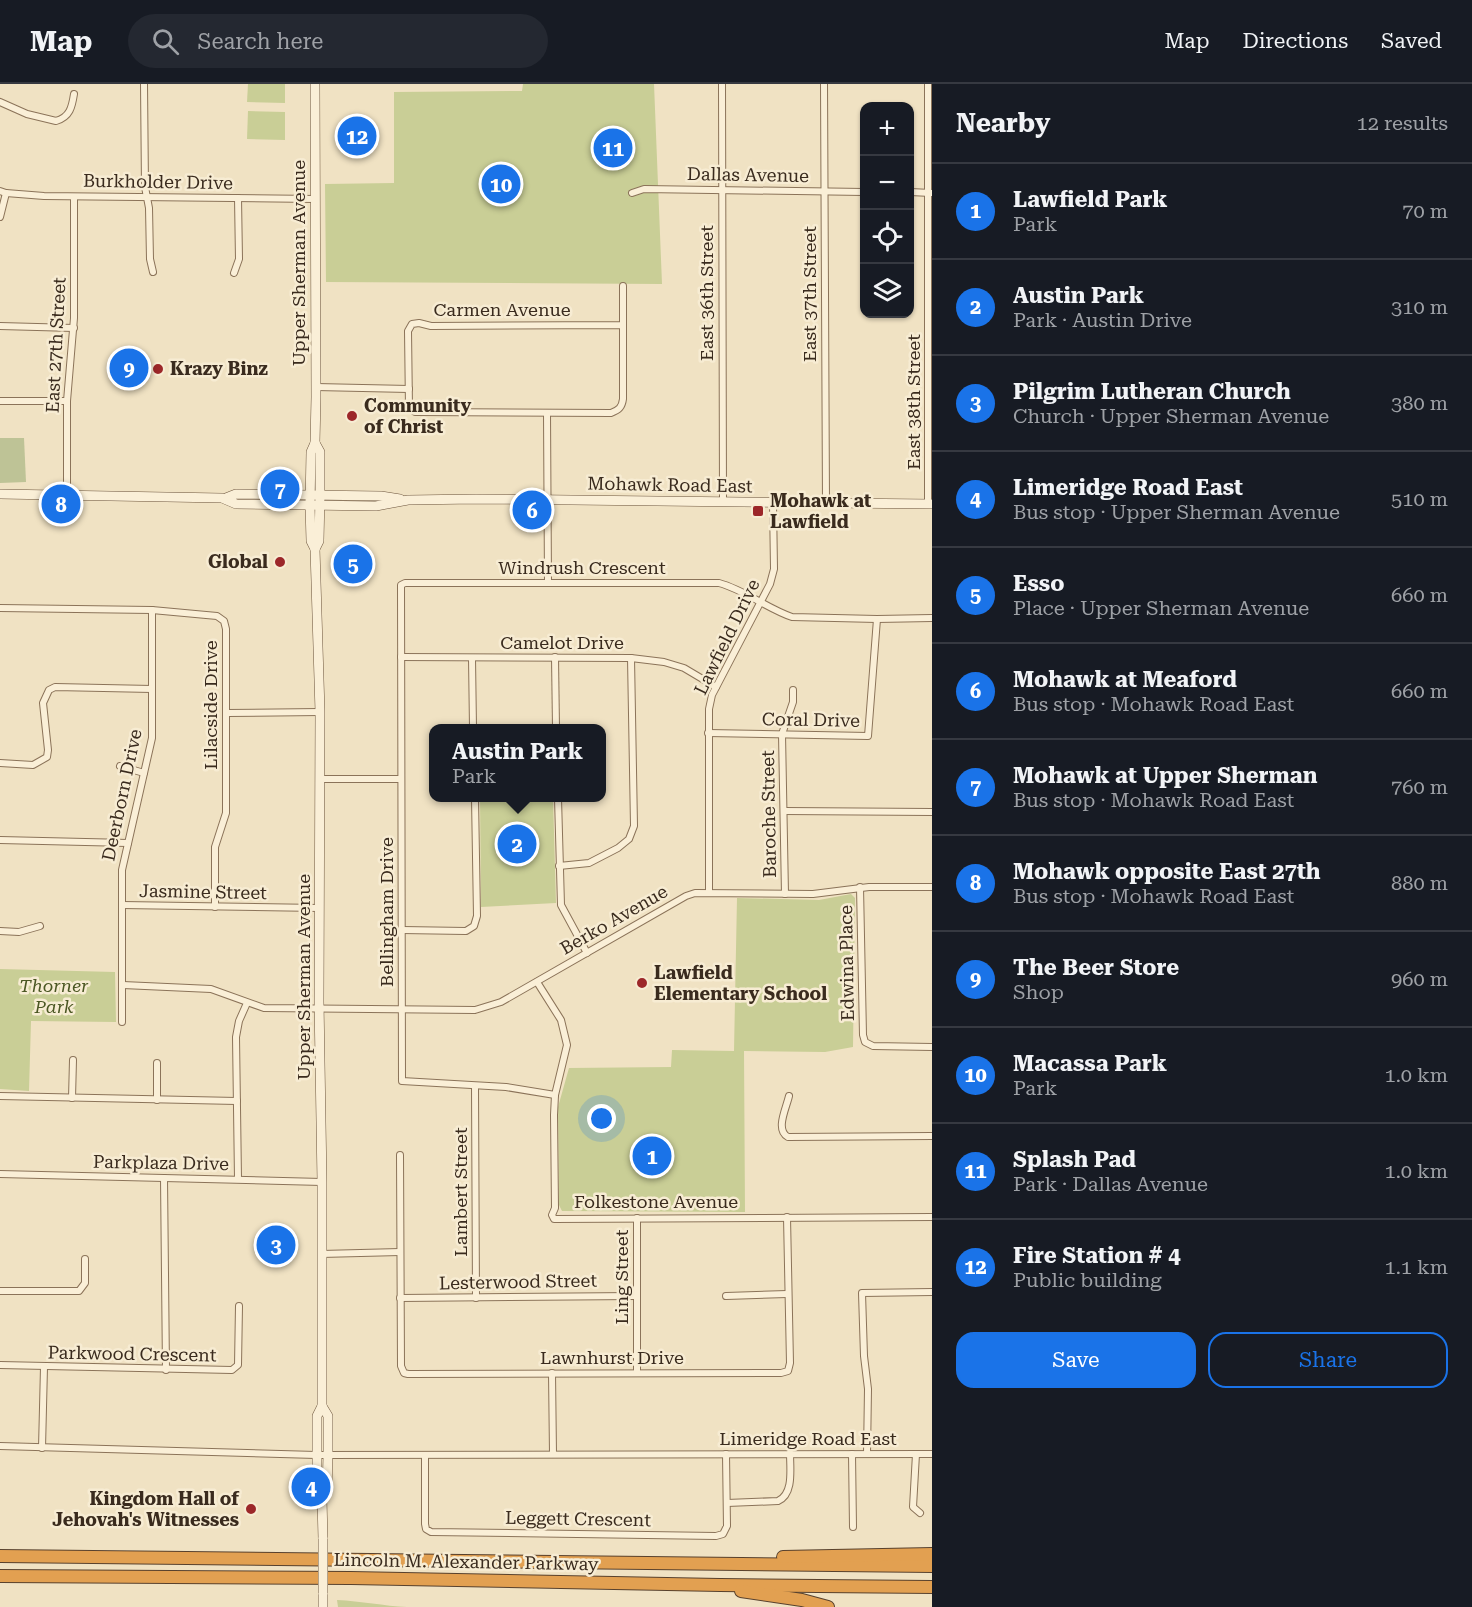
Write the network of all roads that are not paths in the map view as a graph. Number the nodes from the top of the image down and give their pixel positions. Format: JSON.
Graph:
{"nodes":[{"id":1,"x":144,"y":84,"type":"edge"},
{"id":2,"x":315,"y":84,"type":"edge"},
{"id":3,"x":722,"y":84,"type":"edge"},
{"id":4,"x":824,"y":84,"type":"edge"},
{"id":5,"x":928,"y":84,"type":"edge"},
{"id":6,"x":74,"y":94,"type":"dead end"},
{"id":7,"x":0,"y":102,"type":"edge"},
{"id":8,"x":722,"y":190,"type":"junction"},
{"id":9,"x":825,"y":191,"type":"junction"},
{"id":10,"x":3,"y":192,"type":"edge"},
{"id":11,"x":860,"y":192,"type":"edge"},
{"id":12,"x":914,"y":192,"type":"edge"},
{"id":13,"x":632,"y":193,"type":"dead end"},
{"id":14,"x":930,"y":193,"type":"edge"},
{"id":15,"x":74,"y":197,"type":"junction"},
{"id":16,"x":146,"y":197,"type":"junction"},
{"id":17,"x":238,"y":198,"type":"junction"},
{"id":18,"x":316,"y":199,"type":"junction"},
{"id":19,"x":0,"y":217,"type":"edge"},
{"id":20,"x":153,"y":272,"type":"dead end"},
{"id":21,"x":234,"y":273,"type":"dead end"},
{"id":22,"x":623,"y":286,"type":"dead end"},
{"id":23,"x":623,"y":325,"type":"junction"},
{"id":24,"x":0,"y":326,"type":"edge"},
{"id":25,"x":74,"y":328,"type":"junction"},
{"id":26,"x":316,"y":387,"type":"junction"},
{"id":27,"x":409,"y":389,"type":"junction"},
{"id":28,"x":0,"y":401,"type":"edge"},
{"id":29,"x":67,"y":401,"type":"junction"},
{"id":30,"x":547,"y":413,"type":"junction"},
{"id":31,"x":0,"y":494,"type":"edge"},
{"id":32,"x":67,"y":495,"type":"junction"},
{"id":33,"x":315,"y":500,"type":"junction"},
{"id":34,"x":547,"y":500,"type":"junction"},
{"id":35,"x":723,"y":502,"type":"junction"},
{"id":36,"x":773,"y":503,"type":"junction"},
{"id":37,"x":826,"y":503,"type":"junction"},
{"id":38,"x":930,"y":504,"type":"edge"},
{"id":39,"x":548,"y":583,"type":"junction"},
{"id":40,"x":400,"y":588,"type":"joint"},
{"id":41,"x":762,"y":603,"type":"junction"},
{"id":42,"x":0,"y":608,"type":"edge"},
{"id":43,"x":152,"y":610,"type":"junction"},
{"id":44,"x":932,"y":618,"type":"edge"},
{"id":45,"x":877,"y":619,"type":"junction"},
{"id":46,"x":401,"y":657,"type":"junction"},
{"id":47,"x":555,"y":657,"type":"junction"},
{"id":48,"x":472,"y":658,"type":"junction"},
{"id":49,"x":631,"y":658,"type":"junction"},
{"id":50,"x":716,"y":687,"type":"junction"},
{"id":51,"x":152,"y":689,"type":"junction"},
{"id":52,"x":793,"y":690,"type":"dead end"},
{"id":53,"x":320,"y":712,"type":"junction"},
{"id":54,"x":227,"y":713,"type":"junction"},
{"id":55,"x":473,"y":724,"type":"edge"},
{"id":56,"x":556,"y":724,"type":"edge"},
{"id":57,"x":708,"y":733,"type":"junction"},
{"id":58,"x":782,"y":734,"type":"junction"},
{"id":59,"x":0,"y":763,"type":"edge"},
{"id":60,"x":120,"y":766,"type":"dead end"},
{"id":61,"x":144,"y":773,"type":"junction"},
{"id":62,"x":320,"y":779,"type":"junction"},
{"id":63,"x":401,"y":779,"type":"junction"},
{"id":64,"x":475,"y":802,"type":"edge"},
{"id":65,"x":558,"y":802,"type":"edge"},
{"id":66,"x":784,"y":811,"type":"junction"},
{"id":67,"x":932,"y":812,"type":"edge"},
{"id":68,"x":0,"y":840,"type":"edge"},
{"id":69,"x":128,"y":843,"type":"junction"},
{"id":70,"x":559,"y":866,"type":"junction"},
{"id":71,"x":860,"y":887,"type":"junction"},
{"id":72,"x":932,"y":887,"type":"edge"},
{"id":73,"x":709,"y":893,"type":"junction"},
{"id":74,"x":785,"y":894,"type":"junction"},
{"id":75,"x":122,"y":905,"type":"junction"},
{"id":76,"x":215,"y":907,"type":"junction"},
{"id":77,"x":320,"y":908,"type":"junction"},
{"id":78,"x":40,"y":926,"type":"dead end"},
{"id":79,"x":402,"y":930,"type":"junction"},
{"id":80,"x":0,"y":931,"type":"edge"},
{"id":81,"x":587,"y":953,"type":"junction"},
{"id":82,"x":537,"y":982,"type":"junction"},
{"id":83,"x":123,"y":985,"type":"junction"},
{"id":84,"x":247,"y":1003,"type":"junction"},
{"id":85,"x":319,"y":1008,"type":"junction"},
{"id":86,"x":402,"y":1010,"type":"junction"},
{"id":87,"x":122,"y":1022,"type":"dead end"},
{"id":88,"x":932,"y":1047,"type":"edge"},
{"id":89,"x":73,"y":1060,"type":"dead end"},
{"id":90,"x":157,"y":1063,"type":"dead end"},
{"id":91,"x":475,"y":1086,"type":"junction"},
{"id":92,"x":555,"y":1095,"type":"junction"},
{"id":93,"x":0,"y":1096,"type":"edge"},
{"id":94,"x":789,"y":1096,"type":"dead end"},
{"id":95,"x":72,"y":1098,"type":"junction"},
{"id":96,"x":157,"y":1100,"type":"junction"},
{"id":97,"x":237,"y":1101,"type":"junction"},
{"id":98,"x":932,"y":1136,"type":"edge"},
{"id":99,"x":400,"y":1155,"type":"dead end"},
{"id":100,"x":0,"y":1174,"type":"edge"},
{"id":101,"x":164,"y":1178,"type":"junction"},
{"id":102,"x":238,"y":1179,"type":"junction"},
{"id":103,"x":322,"y":1182,"type":"junction"},
{"id":104,"x":787,"y":1217,"type":"junction"},
{"id":105,"x":932,"y":1217,"type":"edge"},
{"id":106,"x":637,"y":1218,"type":"junction"},
{"id":107,"x":400,"y":1252,"type":"junction"},
{"id":108,"x":321,"y":1254,"type":"junction"},
{"id":109,"x":85,"y":1259,"type":"dead end"},
{"id":110,"x":0,"y":1291,"type":"edge"},
{"id":111,"x":932,"y":1292,"type":"edge"},
{"id":112,"x":787,"y":1294,"type":"junction"},
{"id":113,"x":636,"y":1296,"type":"junction"},
{"id":114,"x":726,"y":1296,"type":"dead end"},
{"id":115,"x":400,"y":1298,"type":"junction"},
{"id":116,"x":476,"y":1298,"type":"junction"},
{"id":117,"x":239,"y":1306,"type":"dead end"},
{"id":118,"x":0,"y":1365,"type":"edge"},
{"id":119,"x":44,"y":1367,"type":"junction"},
{"id":120,"x":166,"y":1370,"type":"junction"},
{"id":121,"x":552,"y":1373,"type":"junction"},
{"id":122,"x":637,"y":1373,"type":"junction"},
{"id":123,"x":322,"y":1406,"type":"junction"},
{"id":124,"x":0,"y":1446,"type":"edge"},
{"id":125,"x":42,"y":1448,"type":"junction"},
{"id":126,"x":553,"y":1454,"type":"junction"},
{"id":127,"x":726,"y":1454,"type":"junction"},
{"id":128,"x":790,"y":1454,"type":"junction"},
{"id":129,"x":852,"y":1454,"type":"junction"},
{"id":130,"x":867,"y":1454,"type":"junction"},
{"id":131,"x":916,"y":1454,"type":"junction"},
{"id":132,"x":932,"y":1454,"type":"edge"},
{"id":133,"x":316,"y":1455,"type":"junction"},
{"id":134,"x":328,"y":1455,"type":"junction"},
{"id":135,"x":425,"y":1455,"type":"junction"},
{"id":136,"x":322,"y":1499,"type":"junction"},
{"id":137,"x":727,"y":1503,"type":"junction"},
{"id":138,"x":920,"y":1513,"type":"dead end"},
{"id":139,"x":853,"y":1527,"type":"dead end"},
{"id":140,"x":932,"y":1554,"type":"edge"},
{"id":141,"x":0,"y":1556,"type":"edge"},
{"id":142,"x":707,"y":1564,"type":"junction"},
{"id":143,"x":932,"y":1566,"type":"edge"},
{"id":144,"x":0,"y":1576,"type":"edge"},
{"id":145,"x":720,"y":1585,"type":"junction"},
{"id":146,"x":932,"y":1587,"type":"edge"},
{"id":147,"x":323,"y":1607,"type":"edge"},
{"id":148,"x":828,"y":1607,"type":"edge"}],
"edges":[{"from":1,"to":16,"type":"street"},
{"from":2,"to":18,"type":"main road","name":"Upper Sherman Avenue"},
{"from":3,"to":8,"type":"street","name":"East 36th Street"},
{"from":4,"to":9,"type":"street","name":"East 37th Street"},
{"from":5,"to":14,"type":"street","name":"East 38th Street"},
{"from":6,"to":7,"type":"street"},
{"from":8,"to":9,"type":"street","name":"Dallas Avenue"},
{"from":8,"to":13,"type":"street","name":"Dallas Avenue"},
{"from":8,"to":35,"type":"street","name":"East 36th Street"},
{"from":9,"to":11,"type":"street","name":"Dallas Avenue"},
{"from":9,"to":37,"type":"street","name":"East 37th Street"},
{"from":10,"to":15,"type":"street","name":"Burkholder Drive"},
{"from":10,"to":19,"type":"street"},
{"from":12,"to":14,"type":"street"},
{"from":14,"to":38,"type":"street","name":"East 38th Street"},
{"from":15,"to":16,"type":"street","name":"Burkholder Drive"},
{"from":15,"to":25,"type":"street","name":"East 27th Street"},
{"from":16,"to":17,"type":"street","name":"Burkholder Drive"},
{"from":16,"to":20,"type":"street"},
{"from":17,"to":18,"type":"street","name":"Burkholder Drive"},
{"from":17,"to":21,"type":"street"},
{"from":18,"to":26,"type":"main road","name":"Upper Sherman Avenue"},
{"from":22,"to":23,"type":"street"},
{"from":23,"to":27,"type":"street","name":"Carmen Avenue"},
{"from":23,"to":30,"type":"street"},
{"from":24,"to":25,"type":"street"},
{"from":25,"to":29,"type":"street","name":"East 27th Street"},
{"from":26,"to":27,"type":"street"},
{"from":26,"to":33,"type":"main road","name":"Upper Sherman Avenue"},
{"from":27,"to":30,"type":"street"},
{"from":28,"to":29,"type":"street"},
{"from":29,"to":32,"type":"street","name":"East 27th Street"},
{"from":30,"to":34,"type":"street"},
{"from":31,"to":32,"type":"main road","name":"Mohawk Road East"},
{"from":32,"to":33,"type":"main road","name":"Mohawk Road East"},
{"from":33,"to":34,"type":"main road","name":"Mohawk Road East"},
{"from":33,"to":53,"type":"main road","name":"Upper Sherman Avenue"},
{"from":34,"to":35,"type":"main road","name":"Mohawk Road East"},
{"from":34,"to":39,"type":"street"},
{"from":35,"to":36,"type":"main road","name":"Mohawk Road East"},
{"from":36,"to":37,"type":"main road","name":"Mohawk Road East"},
{"from":36,"to":41,"type":"street","name":"Lawfield Drive"},
{"from":37,"to":38,"type":"main road","name":"Mohawk Road East"},
{"from":39,"to":40,"type":"street","name":"Windrush Crescent"},
{"from":39,"to":41,"type":"street","name":"Windrush Crescent"},
{"from":40,"to":46,"type":"street","name":"Bellingham Drive"},
{"from":41,"to":45,"type":"street","name":"Windrush Crescent"},
{"from":41,"to":50,"type":"street","name":"Lawfield Drive"},
{"from":42,"to":43,"type":"street","name":"Lilacside Drive"},
{"from":43,"to":51,"type":"street","name":"Deerborn Drive"},
{"from":43,"to":54,"type":"street","name":"Lilacside Drive"},
{"from":44,"to":45,"type":"street","name":"Windrush Crescent"},
{"from":45,"to":58,"type":"street","name":"Coral Drive"},
{"from":46,"to":48,"type":"street","name":"Camelot Drive"},
{"from":46,"to":63,"type":"street","name":"Bellingham Drive"},
{"from":47,"to":48,"type":"street","name":"Camelot Drive"},
{"from":47,"to":49,"type":"street","name":"Camelot Drive"},
{"from":47,"to":56,"type":"street"},
{"from":48,"to":55,"type":"street"},
{"from":49,"to":50,"type":"street","name":"Camelot Drive"},
{"from":49,"to":70,"type":"street"},
{"from":50,"to":57,"type":"street","name":"Lawfield Drive"},
{"from":51,"to":59,"type":"street"},
{"from":51,"to":61,"type":"street","name":"Deerborn Drive"},
{"from":52,"to":58,"type":"street"},
{"from":53,"to":54,"type":"street"},
{"from":53,"to":62,"type":"main road","name":"Upper Sherman Avenue"},
{"from":54,"to":76,"type":"street","name":"Lilacside Drive"},
{"from":57,"to":58,"type":"street","name":"Coral Drive"},
{"from":57,"to":73,"type":"street","name":"Lawfield Drive"},
{"from":58,"to":66,"type":"street","name":"Baroche Street"},
{"from":60,"to":61,"type":"street"},
{"from":61,"to":69,"type":"street","name":"Deerborn Drive"},
{"from":62,"to":63,"type":"street"},
{"from":62,"to":77,"type":"main road","name":"Upper Sherman Avenue"},
{"from":63,"to":79,"type":"street","name":"Bellingham Drive"},
{"from":64,"to":79,"type":"street"},
{"from":65,"to":70,"type":"street"},
{"from":66,"to":67,"type":"street"},
{"from":66,"to":74,"type":"street","name":"Baroche Street"},
{"from":68,"to":69,"type":"street"},
{"from":69,"to":75,"type":"street","name":"Deerborn Drive"},
{"from":70,"to":81,"type":"street"},
{"from":71,"to":72,"type":"street","name":"Berko Avenue"},
{"from":71,"to":74,"type":"street","name":"Berko Avenue"},
{"from":71,"to":88,"type":"street","name":"Edwina Place"},
{"from":73,"to":74,"type":"street","name":"Berko Avenue"},
{"from":73,"to":81,"type":"street","name":"Berko Avenue"},
{"from":75,"to":76,"type":"street","name":"Jasmine Street"},
{"from":75,"to":83,"type":"street","name":"Deerborn Drive"},
{"from":76,"to":77,"type":"street","name":"Jasmine Street"},
{"from":77,"to":85,"type":"main road","name":"Upper Sherman Avenue"},
{"from":78,"to":80,"type":"street"},
{"from":79,"to":86,"type":"street","name":"Bellingham Drive"},
{"from":81,"to":82,"type":"street","name":"Berko Avenue"},
{"from":82,"to":86,"type":"street","name":"Berko Avenue"},
{"from":82,"to":92,"type":"street","name":"Folkestone Avenue"},
{"from":83,"to":84,"type":"street","name":"Berko Avenue"},
{"from":83,"to":87,"type":"street","name":"Deerborn Drive"},
{"from":84,"to":85,"type":"street","name":"Berko Avenue"},
{"from":84,"to":97,"type":"street"},
{"from":85,"to":86,"type":"street","name":"Berko Avenue"},
{"from":85,"to":103,"type":"main road","name":"Upper Sherman Avenue"},
{"from":86,"to":91,"type":"street","name":"Bellingham Drive"},
{"from":89,"to":95,"type":"street"},
{"from":90,"to":96,"type":"street"},
{"from":91,"to":92,"type":"street","name":"Bellingham Drive"},
{"from":91,"to":116,"type":"street","name":"Lambert Street"},
{"from":92,"to":106,"type":"street","name":"Folkestone Avenue"},
{"from":93,"to":95,"type":"street"},
{"from":94,"to":98,"type":"street"},
{"from":95,"to":96,"type":"street"},
{"from":96,"to":97,"type":"street"},
{"from":97,"to":102,"type":"street"},
{"from":99,"to":107,"type":"street","name":"Lawnhurst Drive"},
{"from":100,"to":101,"type":"street","name":"Parkplaza Drive"},
{"from":101,"to":102,"type":"street","name":"Parkplaza Drive"},
{"from":101,"to":120,"type":"street"},
{"from":102,"to":103,"type":"street","name":"Parkplaza Drive"},
{"from":103,"to":108,"type":"main road","name":"Upper Sherman Avenue"},
{"from":104,"to":105,"type":"street","name":"Folkestone Avenue"},
{"from":104,"to":106,"type":"street","name":"Folkestone Avenue"},
{"from":104,"to":112,"type":"street","name":"Lawnhurst Drive"},
{"from":106,"to":113,"type":"street","name":"Ling Street"},
{"from":107,"to":108,"type":"street"},
{"from":107,"to":115,"type":"street","name":"Lawnhurst Drive"},
{"from":108,"to":123,"type":"main road","name":"Upper Sherman Avenue"},
{"from":109,"to":110,"type":"street"},
{"from":111,"to":130,"type":"street"},
{"from":112,"to":114,"type":"street"},
{"from":112,"to":122,"type":"street","name":"Lawnhurst Drive"},
{"from":113,"to":116,"type":"street","name":"Lesterwood Street"},
{"from":113,"to":122,"type":"street","name":"Ling Street"},
{"from":115,"to":116,"type":"street","name":"Lesterwood Street"},
{"from":115,"to":121,"type":"street","name":"Lawnhurst Drive"},
{"from":117,"to":120,"type":"street","name":"Parkwood Crescent"},
{"from":118,"to":119,"type":"street","name":"Parkwood Crescent"},
{"from":119,"to":120,"type":"street","name":"Parkwood Crescent"},
{"from":119,"to":125,"type":"street"},
{"from":121,"to":122,"type":"street","name":"Lawnhurst Drive"},
{"from":121,"to":126,"type":"street"},
{"from":123,"to":133,"type":"main road","name":"Upper Sherman Avenue"},
{"from":123,"to":134,"type":"main road","name":"Upper Sherman Avenue"},
{"from":124,"to":125,"type":"street","name":"Limeridge Road East"},
{"from":125,"to":133,"type":"street","name":"Limeridge Road East"},
{"from":126,"to":127,"type":"street","name":"Limeridge Road East"},
{"from":126,"to":135,"type":"street","name":"Limeridge Road East"},
{"from":127,"to":128,"type":"street","name":"Limeridge Road East"},
{"from":127,"to":137,"type":"street","name":"Leggett Crescent"},
{"from":128,"to":129,"type":"street","name":"Limeridge Road East"},
{"from":128,"to":137,"type":"street"},
{"from":129,"to":130,"type":"street","name":"Limeridge Road East"},
{"from":129,"to":139,"type":"street"},
{"from":130,"to":131,"type":"street","name":"Limeridge Road East"},
{"from":131,"to":132,"type":"street","name":"Limeridge Road East"},
{"from":131,"to":138,"type":"street"},
{"from":133,"to":134,"type":"street","name":"Limeridge Road East"},
{"from":133,"to":136,"type":"main road","name":"Upper Sherman Avenue"},
{"from":134,"to":135,"type":"street","name":"Limeridge Road East"},
{"from":134,"to":136,"type":"main road","name":"Upper Sherman Avenue"},
{"from":135,"to":137,"type":"street","name":"Leggett Crescent"},
{"from":136,"to":147,"type":"main road","name":"Upper Sherman Avenue","bridge":true},
{"from":140,"to":142,"type":"highway"},
{"from":141,"to":142,"type":"highway","name":"Lincoln M. Alexander Parkway"},
{"from":142,"to":143,"type":"highway","name":"Lincoln M. Alexander Parkway"},
{"from":144,"to":145,"type":"highway","name":"Lincoln M. Alexander Parkway"},
{"from":145,"to":146,"type":"highway","name":"Lincoln M. Alexander Parkway"},
{"from":145,"to":148,"type":"highway"}]}
